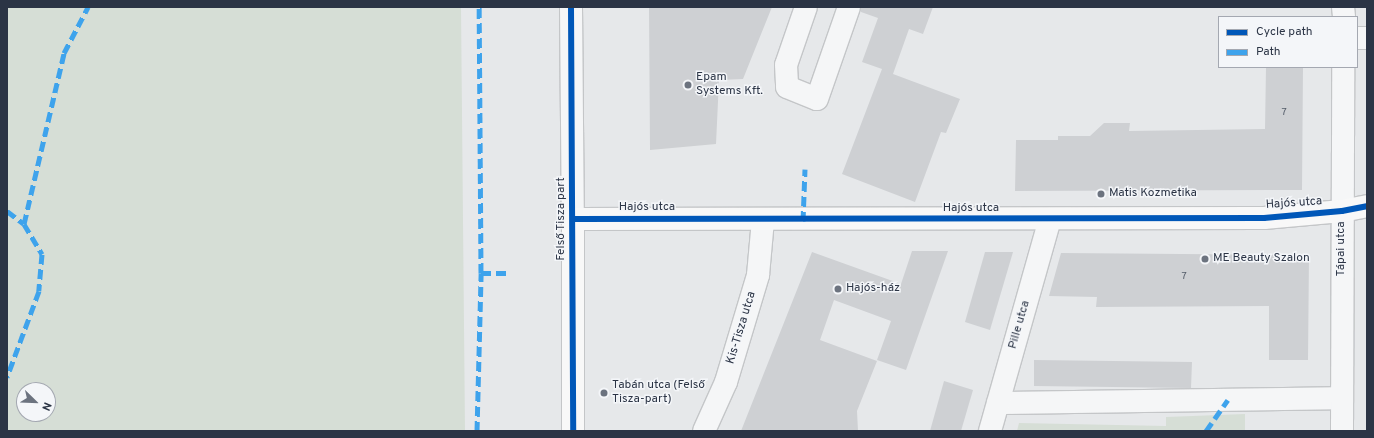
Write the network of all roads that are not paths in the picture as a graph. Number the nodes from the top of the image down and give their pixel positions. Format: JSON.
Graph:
{"nodes":[{"id":1,"x":571,"y":7,"type":"edge"},
{"id":2,"x":806,"y":7,"type":"edge"},
{"id":3,"x":849,"y":7,"type":"edge"},
{"id":4,"x":1344,"y":68,"type":"edge"},
{"id":5,"x":1367,"y":206,"type":"edge"},
{"id":6,"x":1342,"y":211,"type":"junction"},
{"id":7,"x":574,"y":219,"type":"junction"},
{"id":8,"x":1050,"y":219,"type":"junction"},
{"id":9,"x":763,"y":220,"type":"junction"},
{"id":10,"x":1342,"y":398,"type":"junction"},
{"id":11,"x":998,"y":403,"type":"junction"},
{"id":12,"x":573,"y":431,"type":"edge"},
{"id":13,"x":704,"y":431,"type":"edge"},
{"id":14,"x":990,"y":431,"type":"edge"},
{"id":15,"x":1342,"y":431,"type":"edge"}],
"edges":[{"from":1,"to":7,"type":"street","name":"Felső Tisza part"},
{"from":2,"to":3,"type":"street"},
{"from":4,"to":6,"type":"street","name":"Tápai utca"},
{"from":5,"to":6,"type":"main road","name":"Hajós utca"},
{"from":6,"to":8,"type":"main road","name":"Hajós utca"},
{"from":6,"to":10,"type":"street","name":"Tápai utca"},
{"from":7,"to":9,"type":"main road","name":"Hajós utca"},
{"from":7,"to":12,"type":"main road","name":"Felső Tisza part"},
{"from":8,"to":9,"type":"main road","name":"Hajós utca"},
{"from":8,"to":11,"type":"street","name":"Pille utca"},
{"from":9,"to":13,"type":"street","name":"Kis-Tisza utca"},
{"from":10,"to":11,"type":"street"},
{"from":10,"to":15,"type":"street","name":"Tápai utca"},
{"from":11,"to":14,"type":"street","name":"Pille utca"}]}
